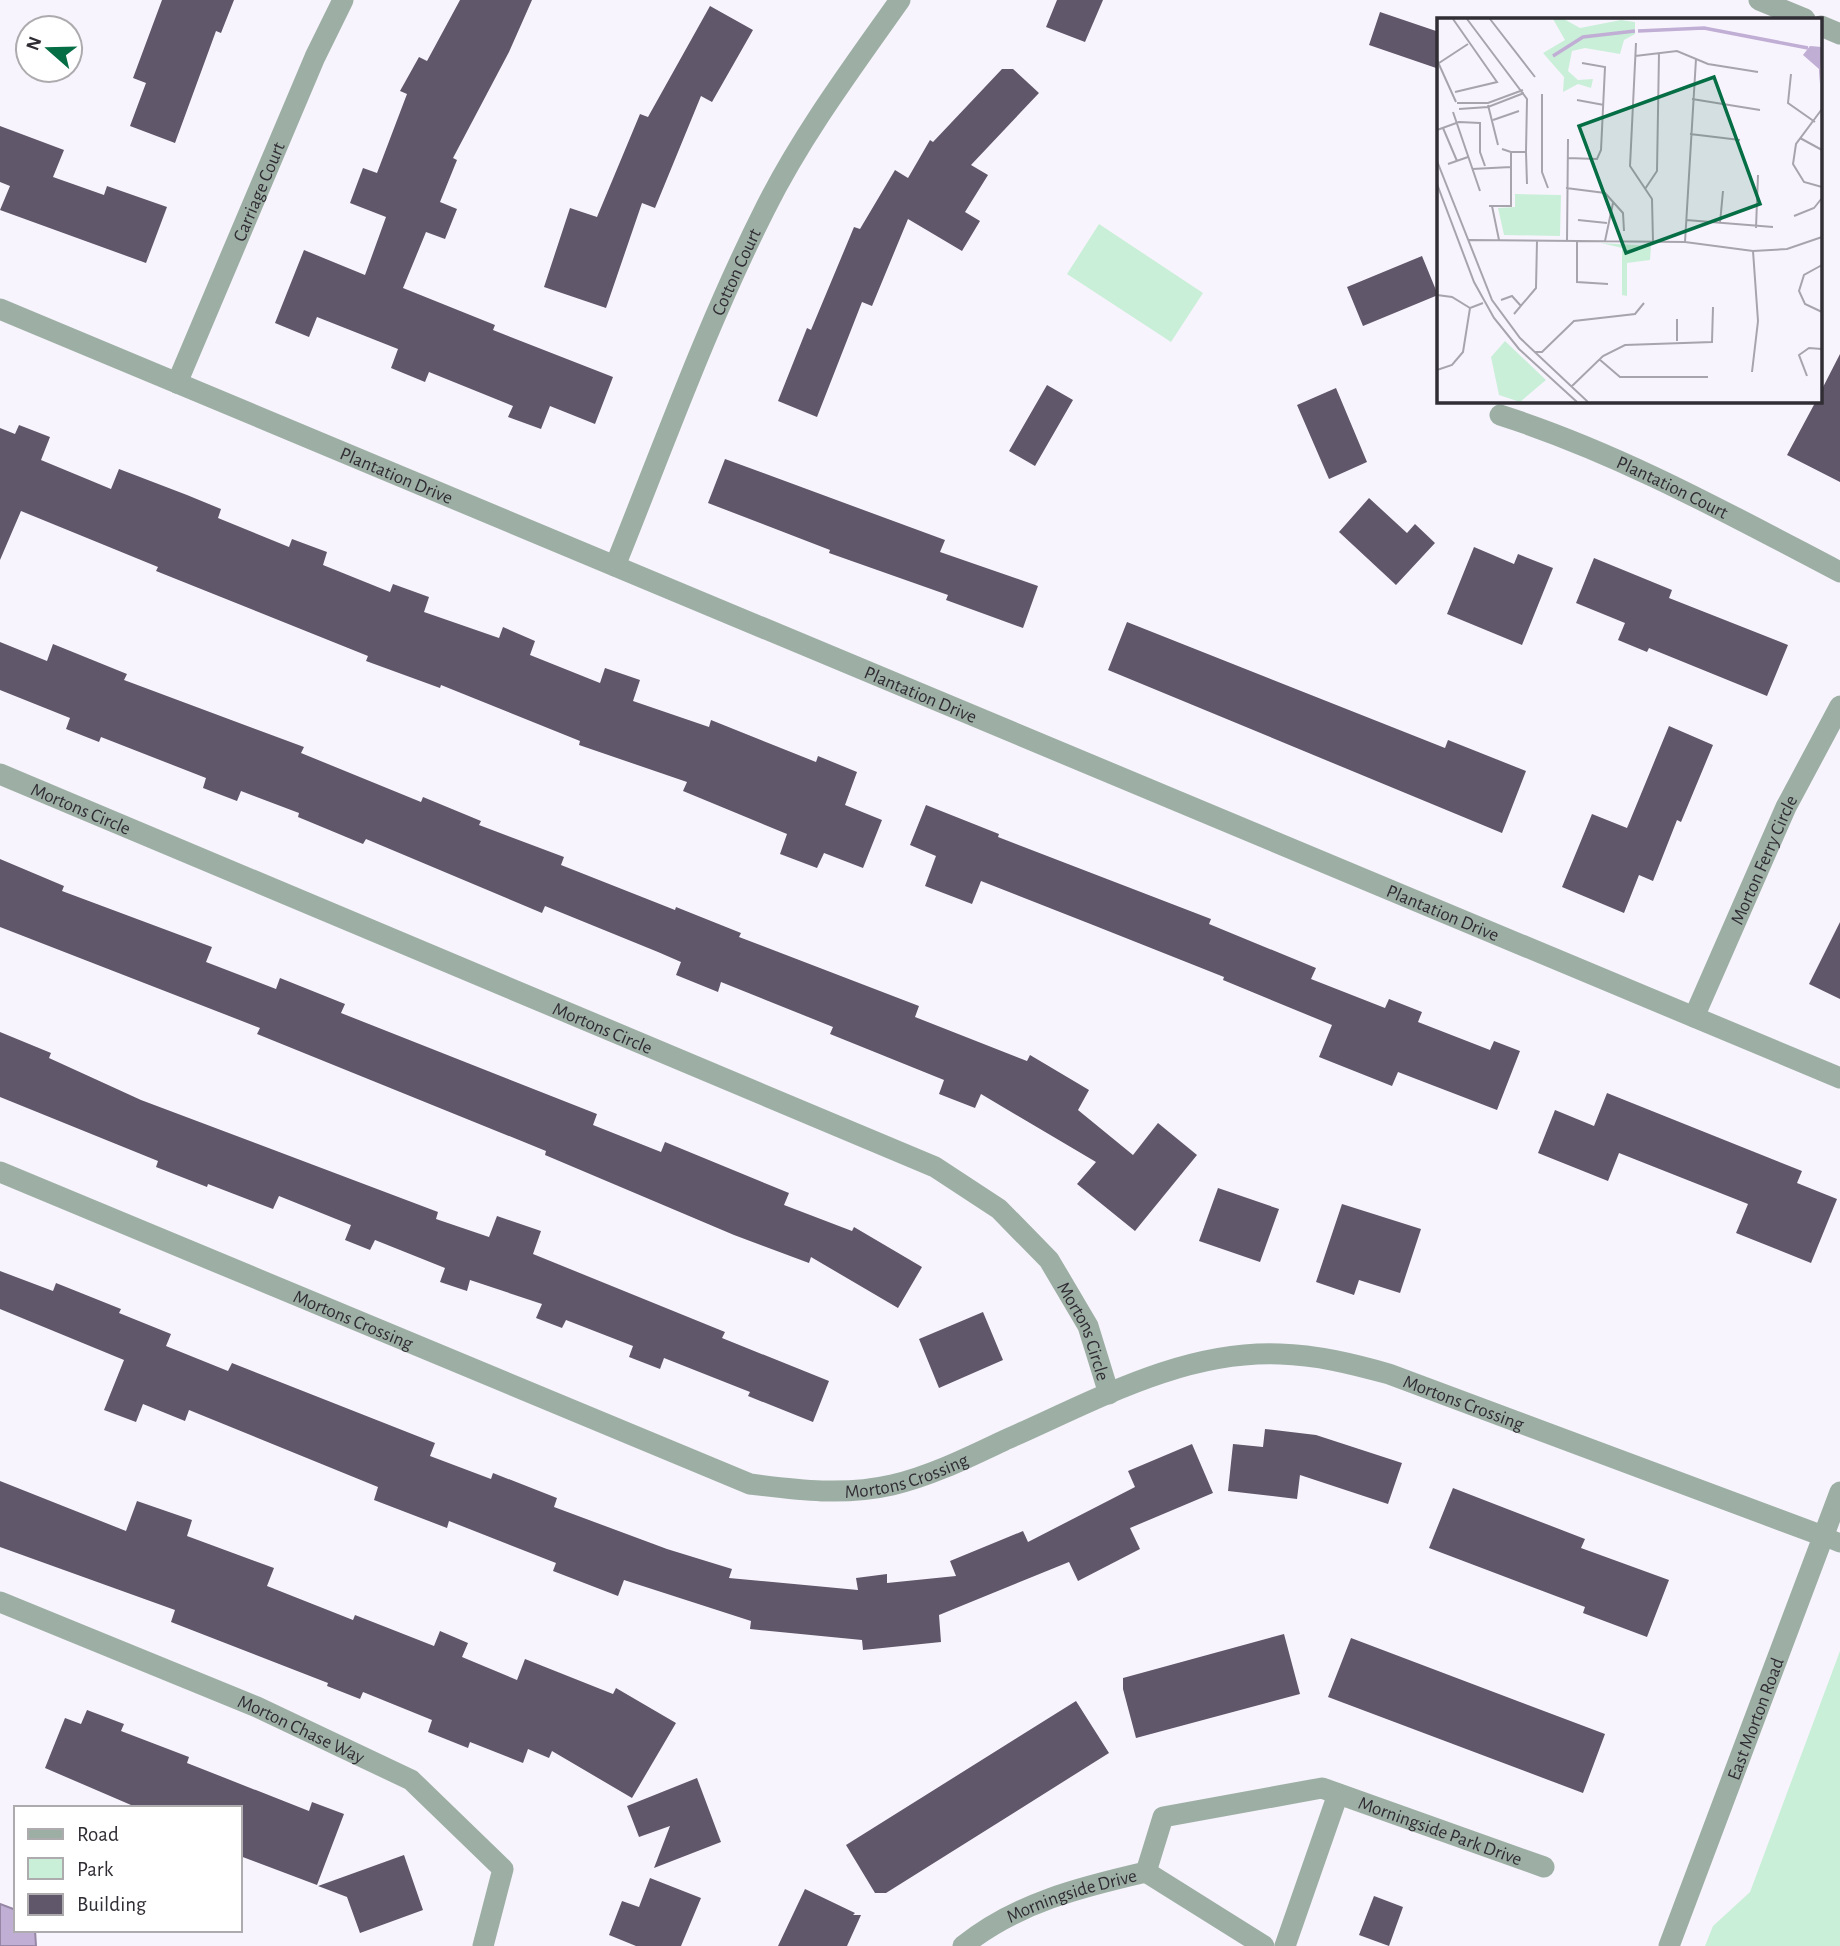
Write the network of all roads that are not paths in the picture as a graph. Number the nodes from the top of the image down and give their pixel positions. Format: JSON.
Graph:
{"nodes":[{"id":1,"x":343,"y":0,"type":"edge"},
{"id":2,"x":900,"y":0,"type":"edge"},
{"id":3,"x":1759,"y":0,"type":"edge"},
{"id":4,"x":1803,"y":18,"type":"edge"},
{"id":5,"x":1822,"y":26,"type":"edge"},
{"id":6,"x":1840,"y":34,"type":"edge"},
{"id":7,"x":0,"y":309,"type":"edge"},
{"id":8,"x":177,"y":383,"type":"junction"},
{"id":9,"x":1500,"y":415,"type":"dead end"},
{"id":10,"x":615,"y":566,"type":"junction"},
{"id":11,"x":1840,"y":572,"type":"edge"},
{"id":12,"x":1840,"y":706,"type":"edge"},
{"id":13,"x":0,"y":774,"type":"edge"},
{"id":14,"x":1694,"y":1017,"type":"junction"},
{"id":15,"x":1840,"y":1078,"type":"edge"},
{"id":16,"x":0,"y":1172,"type":"edge"},
{"id":17,"x":1109,"y":1394,"type":"junction"},
{"id":18,"x":1840,"y":1492,"type":"edge"},
{"id":19,"x":1831,"y":1539,"type":"edge"},
{"id":20,"x":0,"y":1602,"type":"edge"},
{"id":21,"x":1338,"y":1794,"type":"junction"},
{"id":22,"x":1544,"y":1867,"type":"dead end"},
{"id":23,"x":1146,"y":1872,"type":"junction"},
{"id":24,"x":483,"y":1946,"type":"edge"},
{"id":25,"x":963,"y":1946,"type":"edge"},
{"id":26,"x":1264,"y":1946,"type":"edge"},
{"id":27,"x":1284,"y":1946,"type":"edge"},
{"id":28,"x":1669,"y":1946,"type":"edge"}],
"edges":[{"from":1,"to":8,"type":"street","name":"Carriage Court"},
{"from":2,"to":10,"type":"street","name":"Cotton Court"},
{"from":3,"to":4,"type":"street"},
{"from":5,"to":6,"type":"street"},
{"from":7,"to":8,"type":"street","name":"Plantation Drive"},
{"from":8,"to":10,"type":"street","name":"Plantation Drive"},
{"from":9,"to":11,"type":"street","name":"Plantation Court"},
{"from":10,"to":14,"type":"street","name":"Plantation Drive"},
{"from":12,"to":14,"type":"street","name":"Morton Ferry Circle"},
{"from":13,"to":17,"type":"street","name":"Mortons Circle"},
{"from":14,"to":15,"type":"street","name":"Plantation Drive"},
{"from":16,"to":17,"type":"street","name":"Mortons Crossing"},
{"from":17,"to":19,"type":"street","name":"Mortons Crossing"},
{"from":18,"to":19,"type":"street","name":"East Morton Road"},
{"from":19,"to":28,"type":"street","name":"East Morton Road"},
{"from":20,"to":24,"type":"street","name":"Morton Chase Way"},
{"from":21,"to":22,"type":"street","name":"Morningside Park Drive"},
{"from":21,"to":23,"type":"street","name":"Morningside Park Drive"},
{"from":21,"to":27,"type":"street","name":"Morningside Park Drive"},
{"from":23,"to":25,"type":"street","name":"Morningside Drive"},
{"from":23,"to":26,"type":"street"}]}
